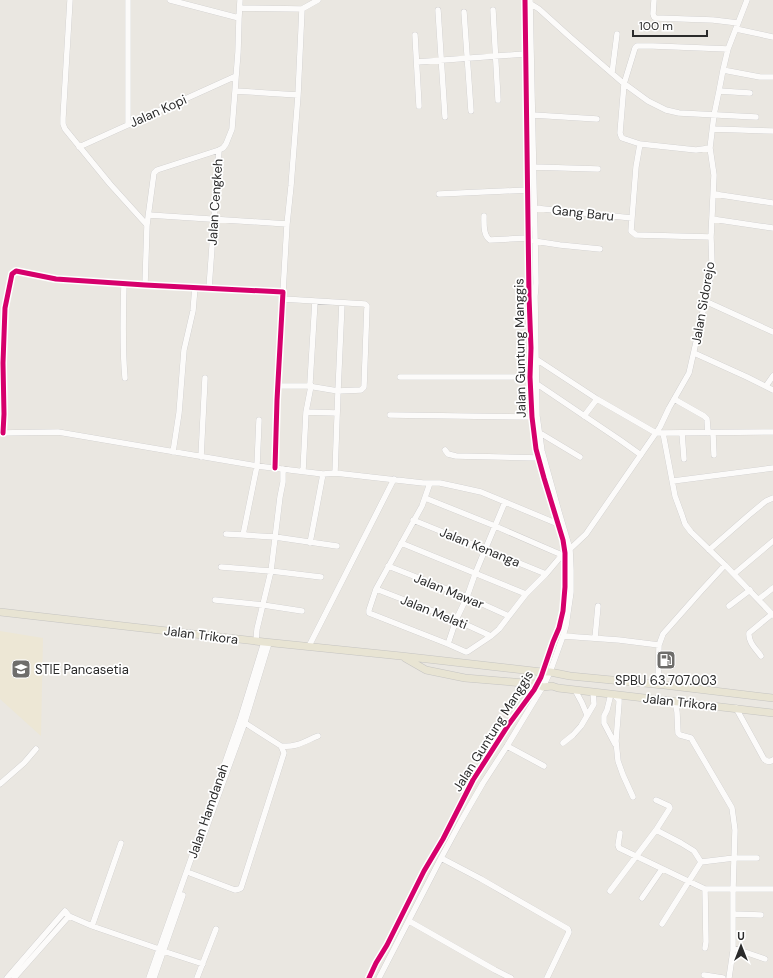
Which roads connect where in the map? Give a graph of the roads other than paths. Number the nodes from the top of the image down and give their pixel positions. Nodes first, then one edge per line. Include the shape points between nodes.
1 (70, 0) edge
2 (128, 0) edge
3 (170, 0) edge
4 (240, 0) edge
5 (318, 0) edge
6 (525, 0) edge
7 (654, 0) edge
8 (747, 0) edge
9 (530, 2) edge
10 (240, 8) junction
11 (302, 9) junction
12 (438, 10) dead end
13 (493, 10) dead end
14 (464, 12) dead end
15 (239, 18) junction
16 (738, 23) junction
17 (736, 29) junction
18 (617, 34) dead end
19 (415, 35) dead end
20 (773, 37) edge
21 (728, 49) junction
22 (525, 54) junction
23 (496, 56) junction
24 (468, 58) junction
25 (441, 60) junction
26 (417, 62) junction
27 (723, 70) junction
28 (612, 73) junction
29 (236, 76) junction
30 (773, 77) edge
31 (624, 84) junction
32 (235, 91) junction
33 (719, 92) junction
34 (750, 93) dead end
35 (298, 95) junction
36 (498, 100) dead end
37 (419, 106) dead end
38 (529, 106) junction
39 (472, 111) dead end
40 (533, 115) junction
41 (714, 115) junction
42 (445, 117) dead end
43 (756, 117) dead end
44 (597, 119) dead end
45 (128, 125) junction
46 (713, 129) junction
47 (773, 130) edge
48 (640, 144) junction
49 (79, 147) junction
50 (710, 148) junction
51 (219, 150) junction
52 (533, 167) junction
53 (598, 169) dead end
54 (528, 190) junction
55 (439, 194) dead end
56 (714, 194) junction
57 (773, 203) edge
58 (534, 208) junction
59 (149, 215) junction
60 (484, 216) dead end
61 (632, 218) junction
62 (214, 219) junction
63 (712, 219) junction
64 (287, 224) junction
65 (147, 225) junction
66 (773, 228) edge
67 (711, 237) junction
68 (528, 238) junction
69 (534, 241) junction
70 (600, 249) dead end
71 (124, 284) junction
72 (145, 285) junction
73 (195, 288) junction
74 (209, 288) junction
75 (283, 292) junction
76 (532, 296) junction
77 (283, 299) junction
78 (315, 301) junction
79 (705, 301) junction
80 (342, 303) junction
81 (2, 308) edge
82 (773, 332) edge
83 (2, 337) edge
84 (694, 353) junction
85 (536, 359) junction
86 (2, 363) edge
87 (773, 376) edge
88 (400, 377) dead end
89 (530, 377) junction
90 (125, 378) dead end
91 (205, 378) dead end
92 (537, 384) junction
93 (278, 386) junction
94 (311, 386) junction
95 (766, 386) junction
96 (2, 388) edge
97 (773, 390) edge
98 (338, 391) junction
99 (597, 399) junction
100 (674, 399) junction
101 (306, 412) junction
102 (337, 413) junction
103 (390, 415) dead end
104 (584, 416) junction
105 (532, 417) junction
106 (259, 420) dead end
107 (773, 432) edge
108 (1, 433) edge
109 (540, 433) junction
110 (656, 433) junction
111 (663, 433) junction
112 (682, 433) junction
113 (710, 433) junction
114 (444, 450) dead end
115 (173, 452) junction
116 (641, 455) junction
117 (714, 455) dead end
118 (201, 457) junction
119 (580, 457) dead end
120 (539, 458) junction
121 (684, 459) dead end
122 (257, 466) junction
123 (275, 468) junction
124 (773, 468) edge
125 (283, 469) junction
126 (303, 471) junction
127 (335, 473) junction
128 (323, 474) junction
129 (394, 479) junction
130 (673, 480) junction
131 (430, 483) junction
132 (425, 498) junction
133 (773, 498) edge
134 (505, 502) junction
135 (413, 520) junction
136 (560, 525) junction
137 (495, 526) junction
138 (226, 534) dead end
139 (243, 535) junction
140 (275, 538) junction
141 (773, 541) edge
142 (310, 543) junction
143 (401, 543) junction
144 (337, 546) dead end
145 (570, 549) junction
146 (485, 550) junction
147 (708, 550) junction
148 (563, 554) junction
149 (725, 565) junction
150 (388, 566) junction
151 (220, 567) dead end
152 (271, 571) junction
153 (475, 574) junction
154 (546, 574) junction
155 (734, 574) junction
156 (321, 577) dead end
157 (773, 588) edge
158 (376, 589) junction
159 (750, 590) junction
160 (526, 594) junction
161 (467, 597) junction
162 (759, 599) junction
163 (215, 600) dead end
164 (263, 605) junction
165 (598, 606) dead end
166 (729, 606) dead end
167 (302, 611) dead end
168 (0, 612) edge
169 (772, 615) edge
170 (509, 616) junction
171 (456, 620) junction
172 (490, 636) junction
173 (563, 636) junction
174 (595, 638) junction
175 (256, 641) junction
176 (266, 642) junction
177 (448, 644) junction
178 (659, 645) junction
179 (309, 646) junction
180 (402, 656) junction
181 (761, 656) dead end
182 (428, 659) junction
183 (426, 670) junction
184 (542, 672) junction
185 (550, 672) junction
186 (658, 685) junction
187 (540, 686) junction
188 (575, 690) junction
189 (593, 692) junction
190 (613, 694) junction
191 (773, 698) edge
192 (674, 702) junction
193 (736, 708) junction
194 (773, 713) edge
195 (587, 715) junction
196 (242, 721) junction
197 (318, 736) dead end
198 (563, 744) dead end
199 (281, 746) junction
200 (506, 746) junction
201 (616, 746) junction
202 (36, 749) dead end
203 (773, 760) edge
204 (544, 766) dead end
205 (0, 784) edge
206 (632, 797) dead end
207 (656, 800) dead end
208 (656, 830) junction
209 (620, 834) dead end
210 (121, 843) dead end
211 (636, 856) junction
212 (441, 858) junction
213 (734, 858) junction
214 (757, 858) dead end
215 (701, 862) junction
216 (662, 869) junction
217 (190, 873) junction
218 (688, 881) junction
219 (705, 889) junction
220 (733, 889) junction
221 (773, 889) edge
222 (610, 891) dead end
223 (642, 898) dead end
224 (733, 914) junction
225 (761, 915) dead end
226 (70, 916) junction
227 (409, 921) junction
228 (662, 924) dead end
229 (92, 926) junction
230 (216, 929) dead end
231 (35, 944) junction
232 (41, 948) junction
233 (704, 948) dead end
234 (733, 948) junction
235 (161, 950) junction
236 (765, 959) dead end
237 (203, 964) junction
238 (704, 975) dead end
239 (7, 978) edge
240 (14, 978) edge
241 (149, 978) edge
242 (154, 978) edge
243 (197, 978) edge
244 (369, 978) edge
245 (379, 978) edge
246 (511, 978) edge
247 (547, 978) edge
248 (722, 978) edge
249 (730, 978) edge

1 - 49 street via 63,124
2 - 45 street
3 - 15 street
4 - 10 street, Jalan Cengkeh
5 - 11 street
6 - 22 street, Jalan Guntung Manggis
7 - 16 street via 653,14 656,18
8 - 16 street, Jalan Sidorejo
9 - 28 street
9 - 38 street, Jalan Guntung Manggis
10 - 11 street
10 - 15 street, Jalan Cengkeh
11 - 35 street
12 - 25 street
13 - 23 street
14 - 24 street
15 - 29 street, Jalan Cengkeh
16 - 17 street, Jalan Sidorejo
17 - 20 street
17 - 21 street, Jalan Sidorejo
18 - 28 street
19 - 26 street
21 - 27 street, Jalan Sidorejo
21 - 31 street via 637,46
22 - 23 street
22 - 38 street, Jalan Guntung Manggis
23 - 24 street
23 - 36 street
24 - 25 street
24 - 39 street
25 - 26 street
25 - 42 street
26 - 37 street
27 - 30 street
27 - 33 street, Jalan Sidorejo
28 - 31 street
29 - 32 street, Jalan Cengkeh
29 - 45 street, Jalan Kopi
31 - 41 street via 666,110 679,114
31 - 48 street via 620,133 622,138
32 - 35 street
32 - 51 street, Jalan Cengkeh via 232,128 224,148
33 - 34 street
33 - 41 street, Jalan Sidorejo
35 - 64 street
38 - 40 street, Jalan Guntung Manggis
38 - 54 street, Jalan Guntung Manggis
40 - 44 street
40 - 52 street, Jalan Guntung Manggis
41 - 43 street
41 - 46 street, Jalan Sidorejo
45 - 49 street, Jalan Kopi
46 - 47 street
46 - 50 street, Jalan Sidorejo
48 - 50 street via 696,150
48 - 61 street
49 - 65 street
50 - 56 street, Jalan Sidorejo
51 - 59 street via 155,171
51 - 62 street, Jalan Cengkeh
52 - 53 street
52 - 58 street, Jalan Guntung Manggis
54 - 55 street
54 - 68 street, Jalan Guntung Manggis
56 - 57 street
56 - 63 street, Jalan Sidorejo
58 - 61 street, Gang Baru
58 - 69 street, Jalan Guntung Manggis
59 - 62 street
59 - 65 street
60 - 68 street via 486,235 490,240
61 - 67 street via 631,231 636,235
62 - 64 street
62 - 74 street, Jalan Cengkeh
63 - 66 street
63 - 67 street, Jalan Sidorejo
64 - 75 street
65 - 72 street
67 - 79 street, Jalan Sidorejo via 712,264
68 - 76 street, Jalan Guntung Manggis
69 - 70 street
69 - 76 street, Jalan Guntung Manggis via 536,283
71 - 72 street
71 - 81 street via 56,279 16,271 12,274
71 - 90 street
72 - 73 street
73 - 74 street
73 - 115 street via 193,311 184,350
74 - 75 street
75 - 77 street
76 - 85 street, Jalan Guntung Manggis
76 - 89 street, Jalan Guntung Manggis
77 - 78 street
77 - 93 street
78 - 80 street
78 - 94 street
79 - 82 street
79 - 84 street, Jalan Sidorejo
80 - 98 street
80 - 98 street via 367,306 364,387 361,390
81 - 83 street
83 - 86 street
84 - 95 street
84 - 100 street, Jalan Sidorejo via 689,373
85 - 92 street, Jalan Guntung Manggis
85 - 99 street
86 - 96 street
87 - 95 street
88 - 89 street
89 - 105 street, Jalan Guntung Manggis
91 - 118 street
92 - 104 street
92 - 109 street, Jalan Guntung Manggis
93 - 94 street
93 - 123 street
94 - 98 street
94 - 101 street
95 - 97 street
96 - 108 street via 4,414
98 - 102 street
99 - 104 street
99 - 110 street
100 - 110 street, Jalan Sidorejo
100 - 113 street via 704,416
101 - 102 street
101 - 126 street
102 - 127 street
103 - 105 street
104 - 116 street
105 - 120 street, Jalan Guntung Manggis
106 - 122 street
107 - 113 street
108 - 115 street via 58,432
109 - 119 street
109 - 136 street, Jalan Guntung Manggis
110 - 111 street
110 - 116 street, Jalan Sidorejo
111 - 112 street
111 - 130 street
112 - 113 street
112 - 121 street
113 - 117 street
114 - 120 street via 456,456
115 - 118 street
116 - 145 street, Jalan Sidorejo via 586,534
118 - 122 street
120 - 136 street, Jalan Guntung Manggis
122 - 123 street
122 - 139 street
123 - 125 street
124 - 130 street
125 - 126 street
125 - 140 street
126 - 128 street
127 - 128 street
127 - 129 street
128 - 142 street
129 - 131 street
129 - 179 street
130 - 147 street via 686,524
131 - 132 street
131 - 134 street via 481,492
132 - 135 street
132 - 137 street
133 - 147 street via 766,501
134 - 136 street
134 - 137 street
135 - 143 street
135 - 146 street, Jalan Kenanga
136 - 145 street, Jalan Guntung Manggis
136 - 148 street, Jalan Guntung Manggis
137 - 146 street
137 - 148 street
138 - 139 street
139 - 140 street
140 - 142 street
140 - 152 street
141 - 155 street
142 - 144 street
143 - 150 street
143 - 153 street
145 - 173 street, Jalan Guntung Manggis via 571,592
146 - 153 street
146 - 154 street, Jalan Kenanga
147 - 149 street
148 - 154 street
148 - 184 street, Jalan Guntung Manggis via 563,611
149 - 155 street
149 - 178 street via 663,634
150 - 158 street
150 - 161 street, Jalan Mawar
151 - 152 street
152 - 156 street
152 - 164 street
153 - 160 street
153 - 161 street
154 - 160 street
155 - 159 street
157 - 162 street
158 - 171 street, Jalan Melati
158 - 177 street via 369,613
159 - 162 street
159 - 166 street
160 - 170 street
161 - 170 street, Jalan Mawar
161 - 171 street
162 - 169 street
163 - 164 street
164 - 167 street
164 - 175 street
165 - 174 street
168 - 175 main road, Jalan Trikora
169 - 181 street via 748,636
170 - 172 street
171 - 172 street, Jalan Melati
171 - 177 street
172 - 177 street via 466,652
173 - 174 street
173 - 185 street, Jalan Guntung Manggis
174 - 178 street
175 - 176 main road, Jalan Trikora
176 - 179 main road, Jalan Trikora
176 - 196 street, Jalan Hamdanah
178 - 186 street
179 - 180 main road, Jalan Trikora
180 - 182 main road, Jalan Trikora
180 - 183 main road, Jalan Trikora
182 - 183 main road via 424,665
182 - 184 main road, Jalan Trikora
183 - 187 main road, Jalan Trikora via 465,678
184 - 185 main road, Jalan Trikora
184 - 187 street, Jalan Guntung Manggis
185 - 186 main road, Jalan Trikora
185 - 187 street, Jalan Guntung Manggis
186 - 191 main road, Jalan Trikora
187 - 188 main road, Jalan Trikora
187 - 200 street, Jalan Guntung Manggis via 542,688
187 - 244 street, Jalan Guntung Manggis via 534,690 509,724 473,780
188 - 189 main road, Jalan Trikora
188 - 195 street
189 - 190 main road, Jalan Trikora
189 - 195 street via 594,704
190 - 192 main road, Jalan Trikora
190 - 201 street via 619,700
190 - 201 street via 604,716 604,723
192 - 193 main road, Jalan Trikora
192 - 213 street via 678,732 691,738 732,808 735,830
193 - 194 main road, Jalan Trikora
193 - 203 street via 765,760
195 - 198 street via 581,726
196 - 199 street
196 - 217 street, Jalan Hamdanah
196 - 235 street, Jalan Hamdanah
197 - 199 street via 293,746
199 - 217 street via 284,752 241,888 235,890
200 - 204 street
200 - 212 street, Jalan Guntung Manggis
201 - 206 street via 618,761
202 - 205 street
207 - 208 street via 670,808
208 - 211 street
208 - 215 street via 694,851
209 - 211 street via 620,848
210 - 229 street
211 - 216 street
211 - 222 street
212 - 227 street, Jalan Guntung Manggis
212 - 247 street via 568,929 569,932
213 - 214 street
213 - 215 street
213 - 220 street
215 - 218 street
216 - 218 street
216 - 223 street
217 - 235 street, Jalan Hamdanah
218 - 219 street
218 - 228 street
219 - 220 street
219 - 233 street
220 - 221 street
220 - 224 street
224 - 225 street
224 - 234 street
226 - 229 street
226 - 231 street via 65,911
226 - 232 street
227 - 245 street, Jalan Guntung Manggis
227 - 246 street
229 - 235 street
230 - 237 street
231 - 232 street
231 - 239 street
232 - 240 street
234 - 236 street
234 - 249 street
235 - 237 street
235 - 241 street, Jalan Hamdanah
235 - 242 street, Jalan Hamdanah
237 - 243 street
238 - 248 street
248 - 249 street

